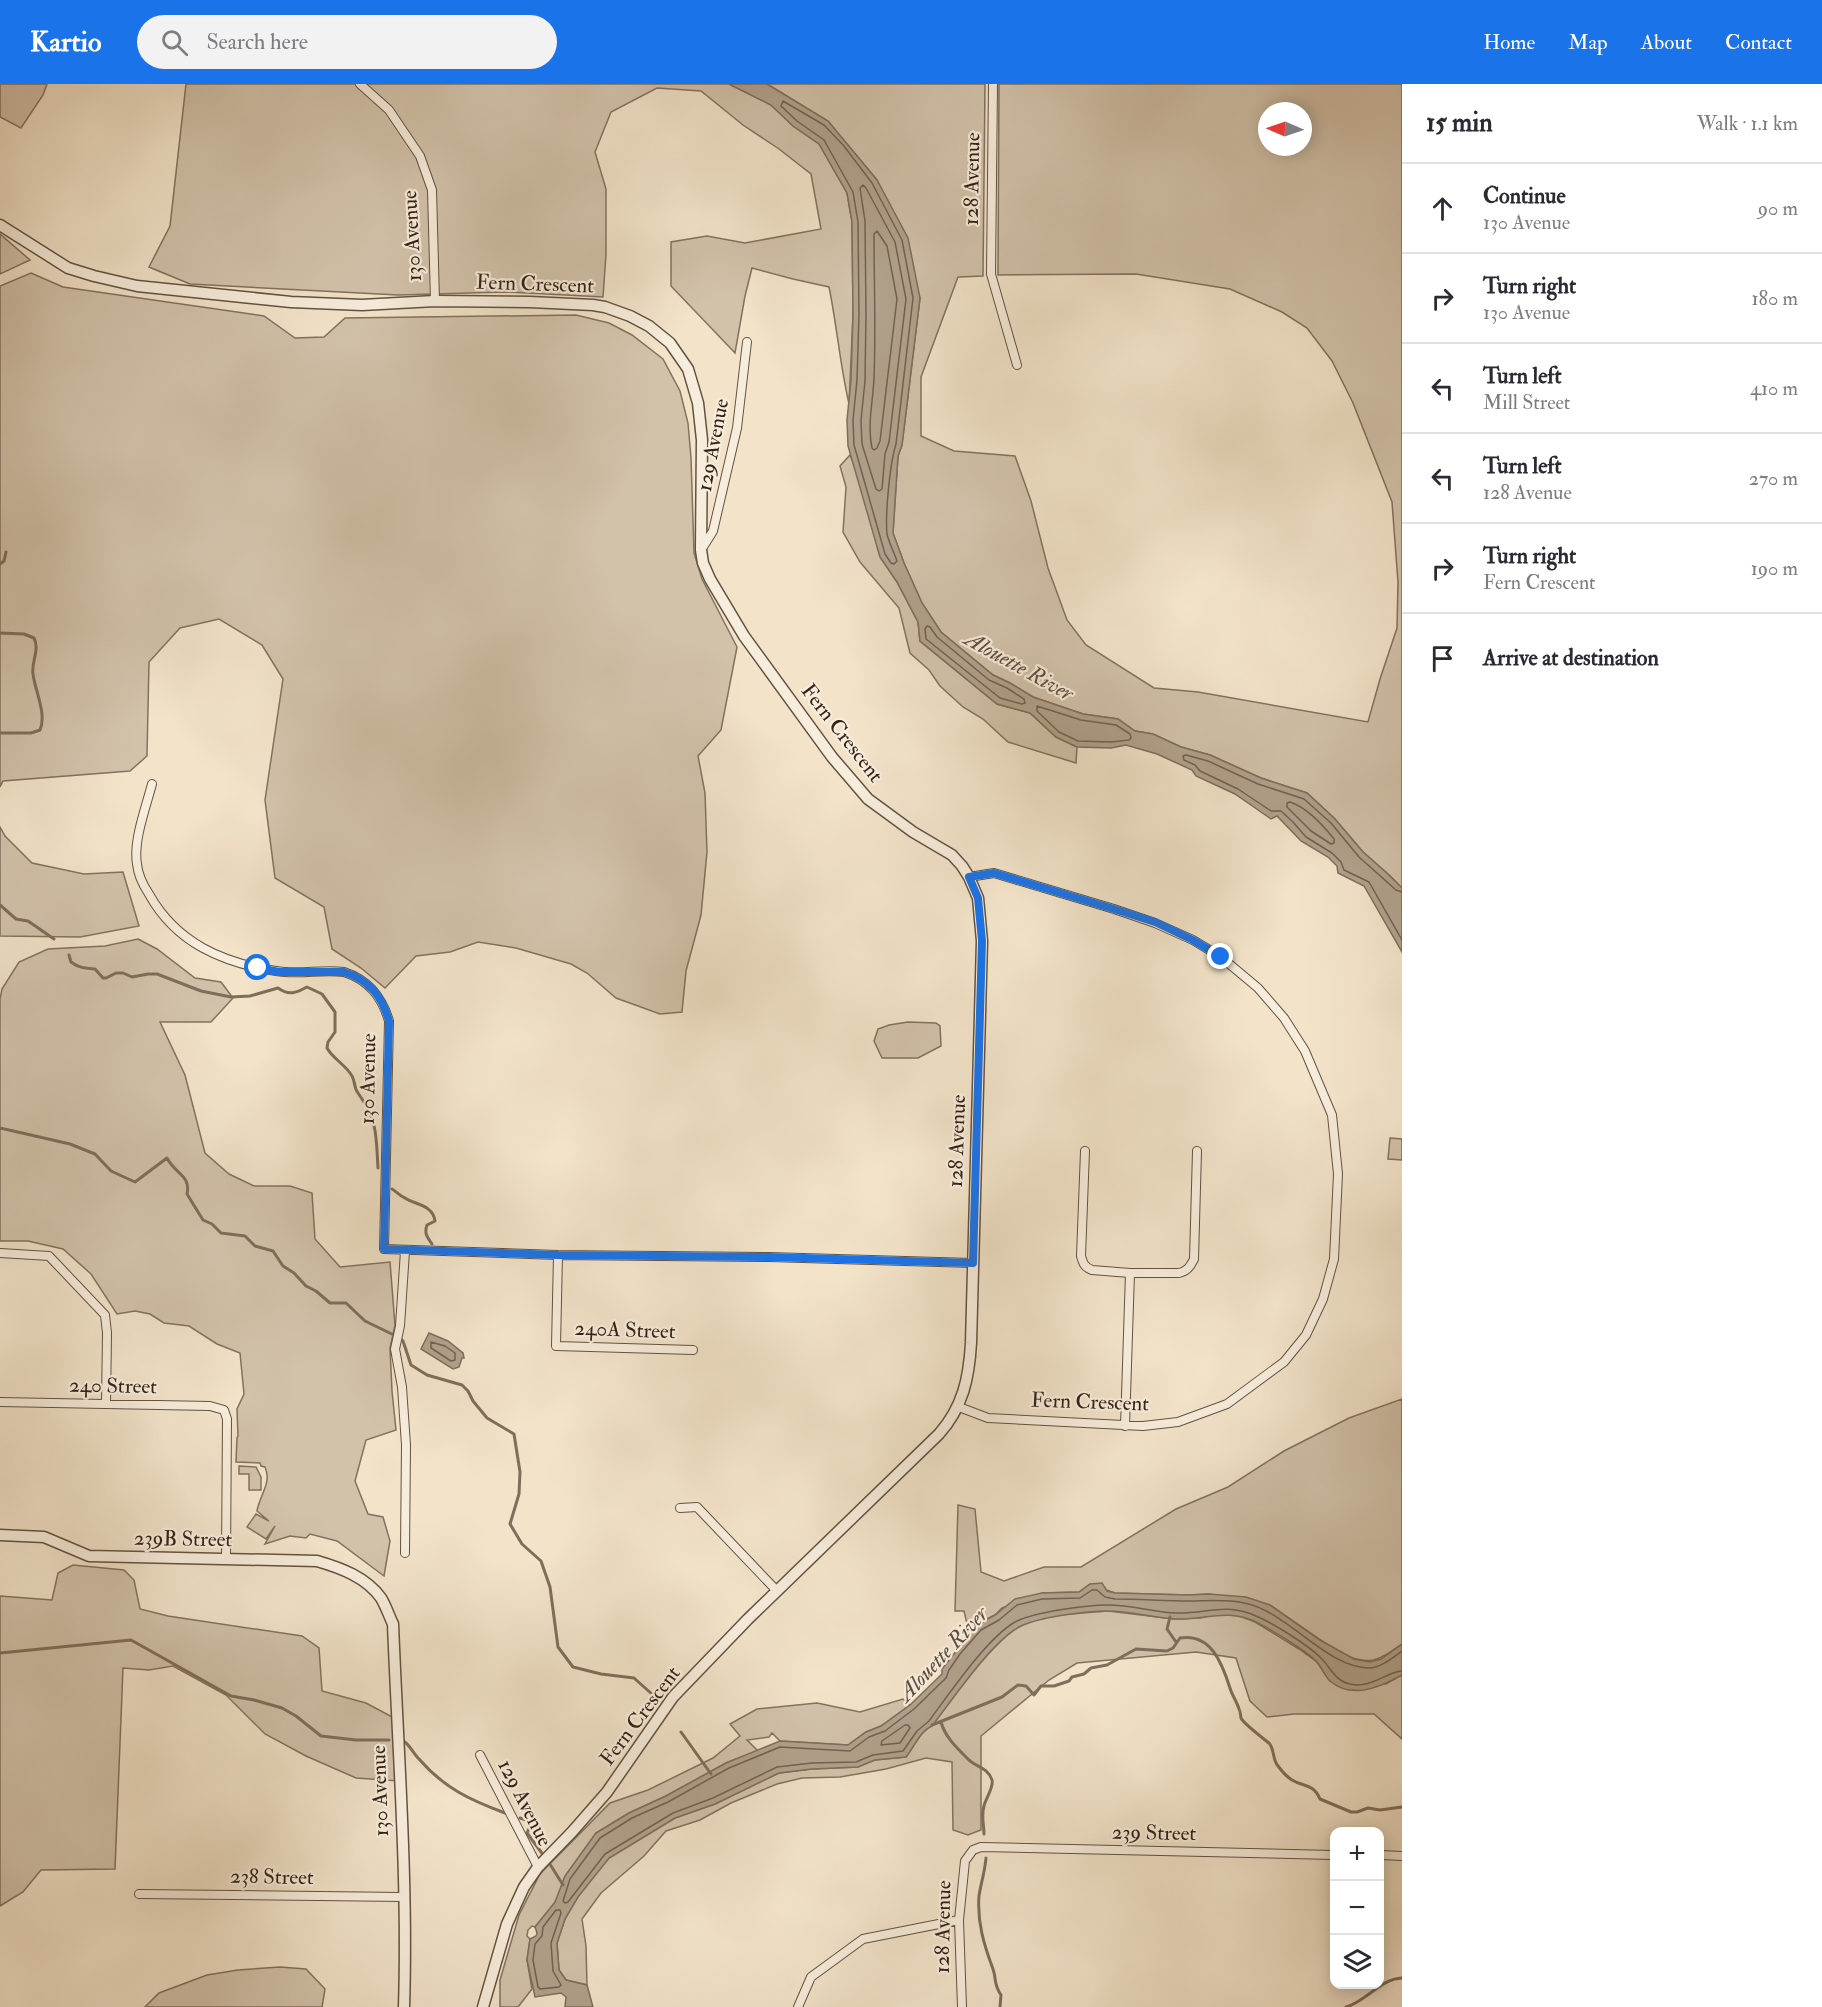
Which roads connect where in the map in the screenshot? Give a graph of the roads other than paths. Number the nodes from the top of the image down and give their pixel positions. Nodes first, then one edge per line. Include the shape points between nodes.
1 (360, 84) edge
2 (993, 84) edge
3 (0, 225) edge
4 (435, 301) junction
5 (747, 342) dead end
6 (1017, 365) dead end
7 (701, 550) junction
8 (152, 784) dead end
9 (969, 877) junction
10 (1085, 1151) dead end
11 (1197, 1151) dead end
12 (405, 1251) junction
13 (0, 1253) edge
14 (558, 1255) junction
15 (973, 1263) junction
16 (1130, 1273) junction
17 (693, 1350) dead end
18 (0, 1402) edge
19 (106, 1404) junction
20 (959, 1407) junction
21 (1125, 1426) junction
22 (680, 1508) dead end
23 (0, 1535) edge
24 (405, 1553) dead end
25 (226, 1559) junction
26 (364, 1582) joint
27 (777, 1591) junction
28 (480, 1755) dead end
29 (973, 1850) joint
30 (1330, 1855) edge
31 (1384, 1856) edge
32 (1402, 1856) edge
33 (539, 1866) junction
34 (139, 1894) dead end
35 (404, 1897) junction
36 (959, 1920) junction
37 (404, 2007) edge
38 (483, 2007) edge
39 (798, 2007) edge
40 (962, 2007) edge

1 - 4 street, 130 Avenue via 389,111 420,156 432,190
2 - 6 street, 128 Avenue via 991,274
3 - 4 street, Fern Crescent via 68,268 138,286 291,302 362,305
4 - 7 street, Fern Crescent via 605,307 649,326 670,343 688,369 698,403 702,440
5 - 7 street, 129 Avenue via 737,428 713,531
7 - 9 street, Fern Crescent via 710,579 738,627 832,757 868,799 952,855
8 - 12 street, 130 Avenue via 138,838 137,864 142,881 171,925 219,957 279,972 344,972 369,985 381,999 389,1021 384,1249
9 - 15 street, 128 Avenue via 978,898 982,941
9 - 21 street, Fern Crescent via 994,873 1155,922 1221,957 1258,988 1284,1018 1305,1051 1332,1115 1338,1174 1334,1259 1323,1299 1306,1335 1284,1362 1227,1404 1178,1422
10 - 16 street via 1083,1263 1092,1270
11 - 16 street via 1191,1267 1179,1273
12 - 14 street
12 - 24 street via 400,1326 395,1343 406,1445
13 - 19 street via 49,1256 105,1315
14 - 15 street
14 - 17 street, 240A Street via 556,1346
15 - 20 street, 128 Avenue via 970,1370
16 - 21 street
18 - 19 street, 240 Street
19 - 25 street, 240 Street via 210,1406 224,1410
20 - 21 street, Fern Crescent via 988,1418
20 - 27 street, Fern Crescent via 939,1434
22 - 27 street via 697,1507
23 - 25 street, 239B Street via 44,1537 89,1556
25 - 26 street, 239B Street via 317,1561 344,1569
26 - 35 street, 130 Avenue via 381,1599 393,1624
27 - 33 street, Fern Crescent via 673,1697 607,1792
28 - 33 street, 129 Avenue
29 - 30 street, 239 Street via 993,1847
29 - 36 street, 128 Avenue via 965,1861
31 - 32 street
33 - 38 street, Fern Crescent via 512,1911
34 - 35 street, 238 Street
35 - 37 street, 130 Avenue
36 - 39 street via 863,1939 811,1977
36 - 40 street, 128 Avenue

